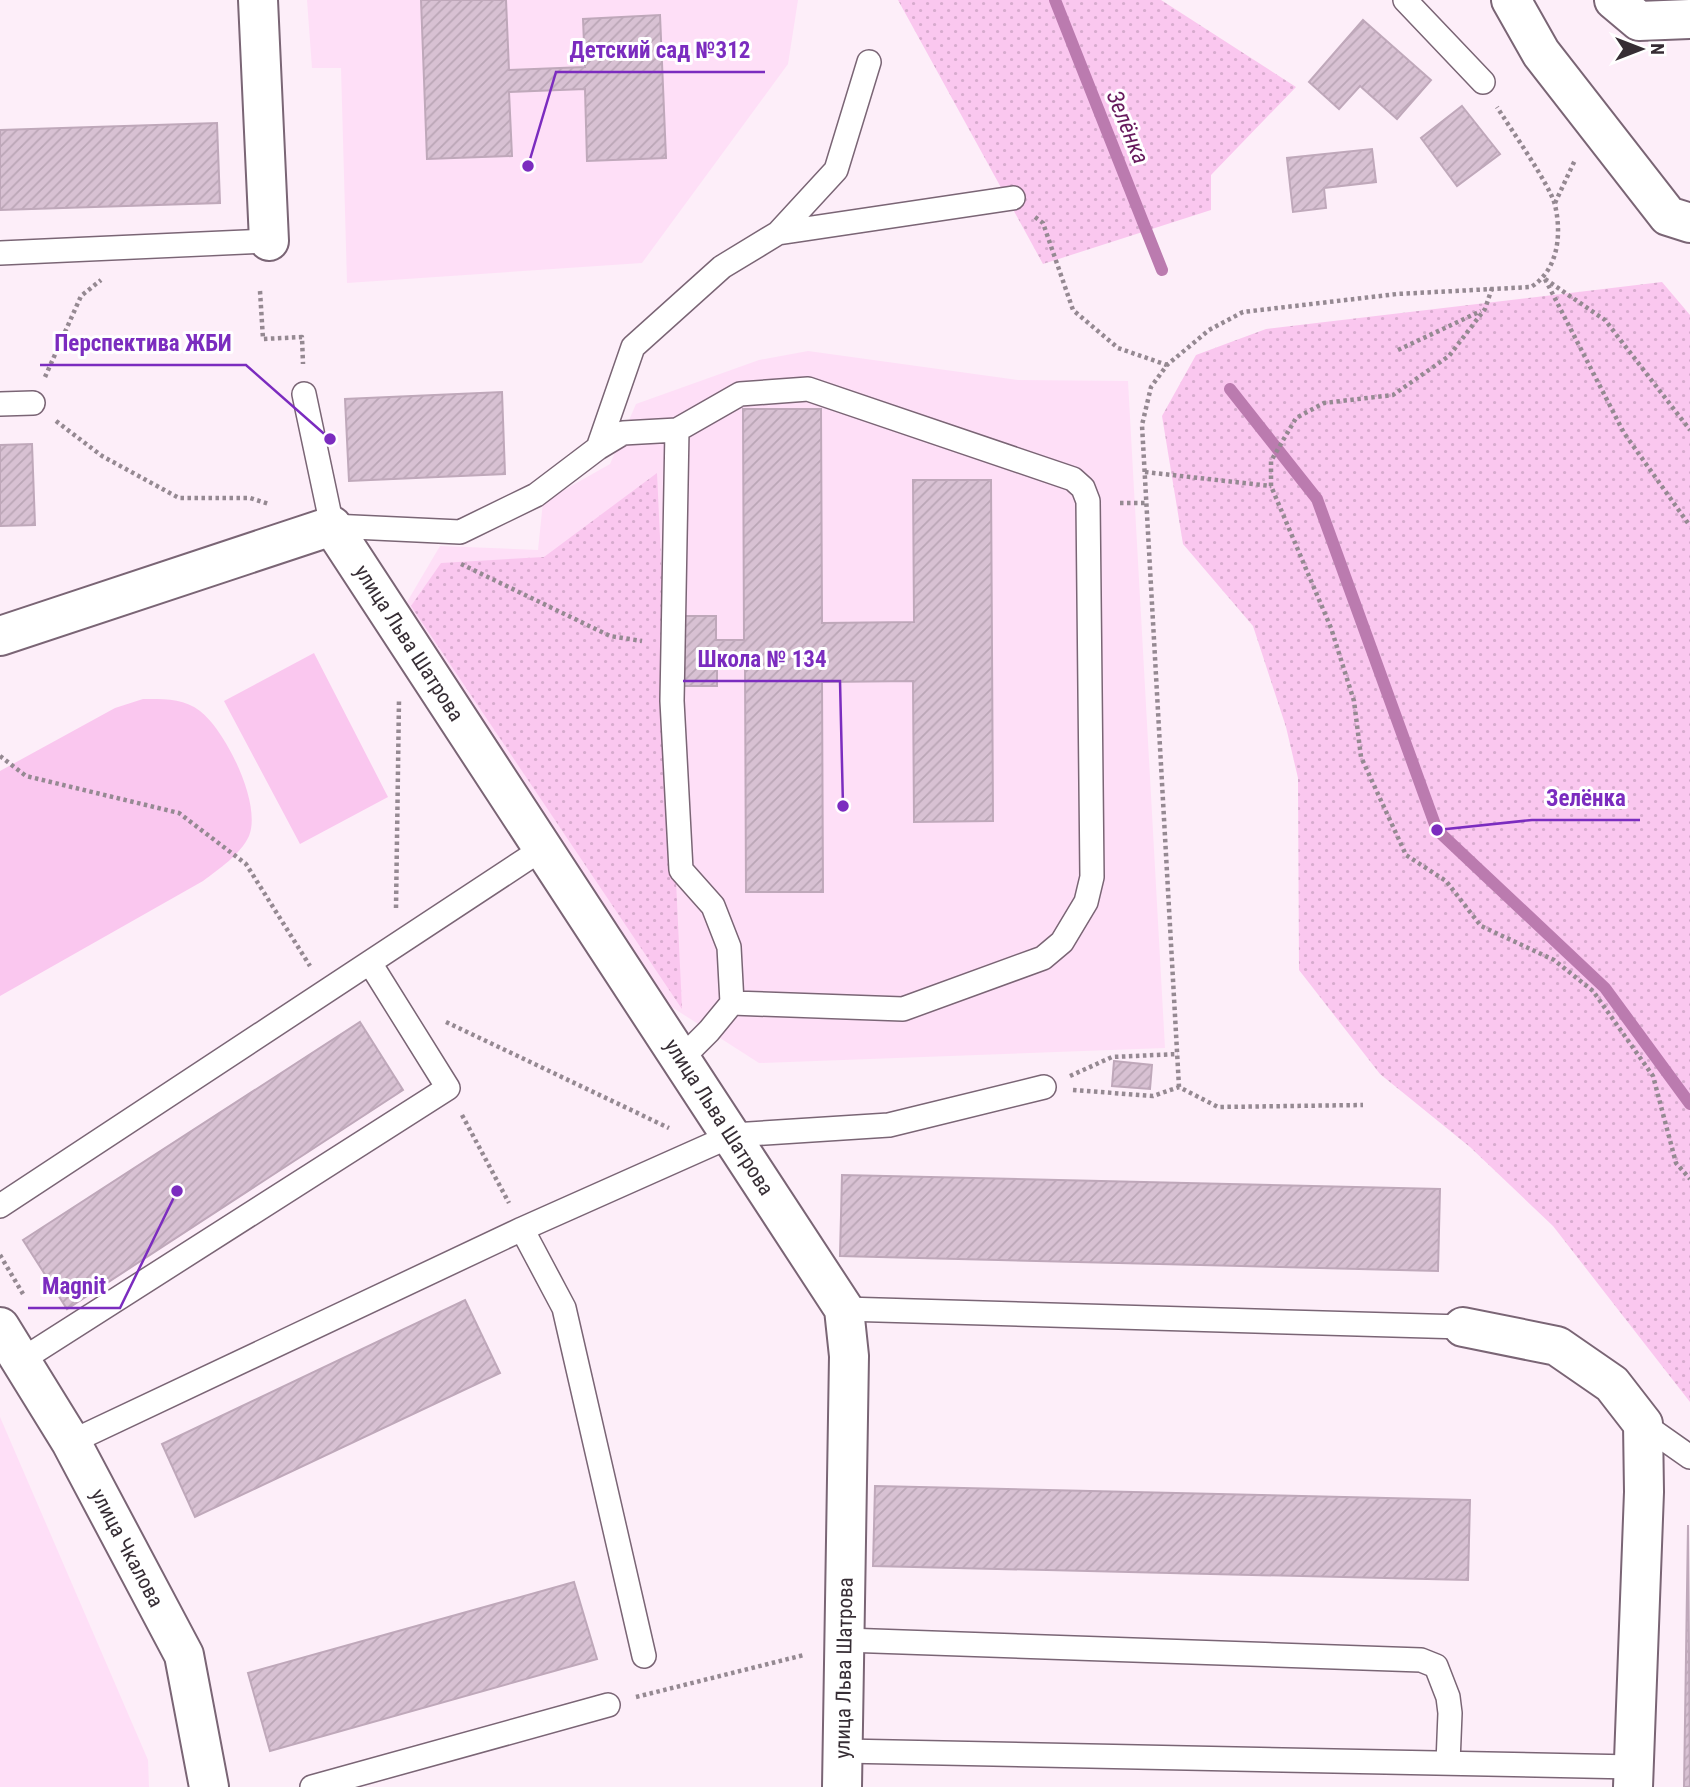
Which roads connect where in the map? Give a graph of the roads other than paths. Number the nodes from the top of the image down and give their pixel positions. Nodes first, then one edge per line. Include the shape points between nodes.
1 (258, 0) edge
2 (1405, 0) edge
3 (1511, 0) edge
4 (1614, 0) edge
5 (1690, 19) edge
6 (869, 62) dead end
7 (1483, 82) road end
8 (1013, 198) road end
9 (1690, 223) edge
10 (778, 233) junction
11 (268, 241) joint
12 (0, 253) edge
13 (304, 394) road end
14 (33, 403) road end
15 (0, 404) edge
16 (677, 430) junction
17 (598, 448) junction
18 (332, 526) junction
19 (0, 636) edge
20 (542, 849) junction
21 (370, 963) junction
22 (732, 1003) junction
23 (681, 1059) junction
24 (1044, 1087) road end
25 (720, 1141) junction
26 (0, 1206) edge
27 (522, 1229) junction
28 (844, 1309) junction
29 (0, 1327) edge
30 (1463, 1327) joint
31 (20, 1361) junction
32 (1643, 1424) junction
33 (71, 1442) junction
34 (1690, 1457) edge
35 (845, 1644) junction
36 (644, 1656) dead end
37 (608, 1704) road end
38 (1448, 1763) junction
39 (842, 1769) edge
40 (1633, 1777) edge
41 (209, 1787) edge
42 (312, 1787) edge

1 - 11 street
2 - 7 lane
3 - 9 street via 1541,53 1668,216
4 - 5 street via 1639,21
6 - 10 lane via 836,170
8 - 10 lane
10 - 17 lane via 722,267 633,347
11 - 12 lane
13 - 18 lane
14 - 15 lane
16 - 17 lane via 623,433
16 - 22 lane via 672,646 681,870 713,906 729,947
16 - 22 lane via 740,394 808,389 1073,479 1088,501 1092,877 1086,902 1062,942 1043,958 903,1009
17 - 18 lane via 536,495 460,531
18 - 19 street
18 - 20 street, улица Льва Шатрова
20 - 21 lane
20 - 23 street, улица Льва Шатрова
21 - 26 lane
21 - 31 lane via 448,1088
22 - 23 lane
23 - 25 street, улица Льва Шатрова
24 - 25 lane via 889,1125
25 - 27 lane
25 - 28 street, улица Льва Шатрова
27 - 33 lane
27 - 36 lane via 564,1308
28 - 30 lane
28 - 35 street, улица Льва Шатрова via 849,1356
29 - 31 street, улица Чкалова
30 - 32 street via 1557,1346 1612,1384
31 - 33 street, улица Чкалова
32 - 34 lane
32 - 40 street
33 - 41 street, улица Чкалова via 184,1655
35 - 38 lane via 1422,1660 1436,1666 1448,1697
35 - 39 street, улица Льва Шатрова
37 - 42 lane
38 - 39 lane
38 - 40 lane

